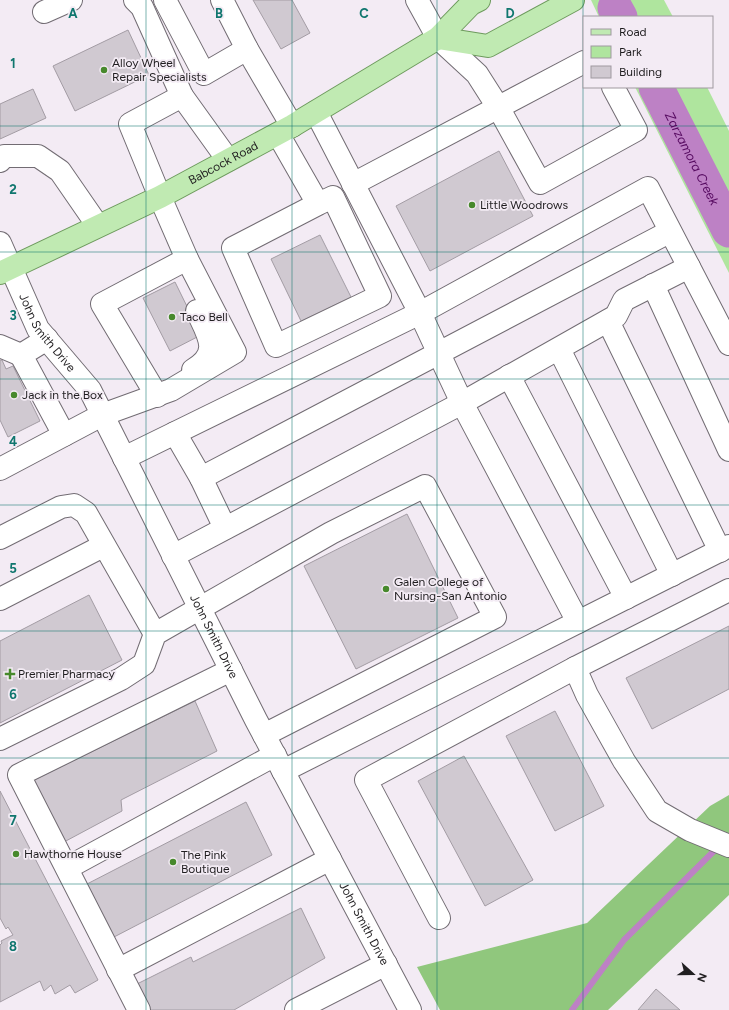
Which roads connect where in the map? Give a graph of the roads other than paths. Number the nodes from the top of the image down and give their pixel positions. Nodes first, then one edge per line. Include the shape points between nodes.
1 (71, 0) edge
2 (165, 0) edge
3 (222, 0) edge
4 (417, 0) edge
5 (478, 0) edge
6 (573, 0) edge
7 (138, 2) edge
8 (44, 12) dead end
9 (184, 36) junction
10 (438, 38) junction
11 (159, 45) junction
12 (248, 49) junction
13 (583, 63) edge
14 (614, 88) edge
15 (182, 96) junction
16 (498, 107) junction
17 (316, 112) junction
18 (285, 130) junction
19 (228, 160) junction
20 (0, 161) edge
21 (353, 184) junction
22 (160, 197) junction
23 (318, 204) junction
24 (98, 226) junction
25 (669, 232) junction
26 (0, 242) edge
27 (189, 263) junction
28 (689, 267) junction
29 (6, 270) edge
30 (653, 285) junction
31 (420, 312) junction
32 (608, 321) junction
33 (46, 339) junction
34 (729, 344) edge
35 (0, 346) edge
36 (559, 348) junction
37 (439, 354) junction
38 (21, 355) junction
39 (509, 376) junction
40 (164, 393) junction
41 (462, 403) junction
42 (102, 414) junction
43 (175, 433) junction
44 (64, 435) junction
45 (729, 450) edge
46 (124, 458) junction
47 (0, 469) edge
48 (201, 478) junction
49 (225, 528) junction
50 (0, 538) edge
51 (103, 546) junction
52 (724, 549) edge
53 (173, 556) junction
54 (672, 575) junction
55 (729, 590) edge
56 (626, 598) junction
57 (0, 599) edge
58 (200, 608) junction
59 (578, 622) junction
60 (155, 634) junction
61 (575, 668) junction
62 (231, 670) junction
63 (264, 735) junction
64 (0, 739) edge
65 (279, 763) junction
66 (729, 846) edge
67 (330, 858) junction
68 (67, 868) junction
69 (439, 918) dead end
70 (386, 964) junction
71 (118, 970) junction
72 (138, 1010) edge
73 (296, 1010) edge
74 (410, 1010) edge

1 - 8 street
2 - 9 street
3 - 12 street
4 - 10 street
5 - 10 main road, Babcock Road
6 - 10 main road via 488,46
7 - 11 street
9 - 11 street
9 - 12 street via 204,74
10 - 16 street via 477,74
10 - 17 main road, Babcock Road
11 - 15 street
12 - 18 street
13 - 16 street
14 - 16 street via 636,130 540,183
15 - 19 street
15 - 22 street via 130,124
16 - 21 street
17 - 18 main road, Babcock Road
17 - 21 street
18 - 19 main road, Babcock Road
18 - 23 street
19 - 22 main road, Babcock Road
20 - 24 street via 4,156 38,156 60,171
21 - 31 street
22 - 24 main road, Babcock Road
22 - 27 street
23 - 23 street via 333,197 380,296 276,346 233,248
24 - 29 main road, Babcock Road
25 - 28 street
25 - 31 street via 648,188
25 - 37 street
26 - 29 street, John Smith Drive
27 - 40 street via 186,286 210,336 211,348 203,364 178,378
27 - 40 street via 235,352
27 - 40 street via 102,304
28 - 30 street
28 - 34 street
29 - 33 street, John Smith Drive
30 - 32 street via 624,300 616,316
30 - 45 street
31 - 37 street
31 - 43 street
32 - 36 street
32 - 52 street
33 - 38 street
33 - 42 street, John Smith Drive via 90,390
35 - 38 street
36 - 39 street
36 - 54 street
37 - 41 street
37 - 48 street
38 - 44 street
39 - 41 street
39 - 56 street
40 - 42 street
41 - 49 street
41 - 59 street
42 - 44 street
42 - 46 street, John Smith Drive
43 - 46 street
43 - 48 street
44 - 47 street
46 - 53 street, John Smith Drive
48 - 49 street
49 - 53 street
50 - 51 street via 60,507 74,505 86,513
51 - 57 street
51 - 60 street
52 - 54 street
53 - 58 street, John Smith Drive
54 - 56 street
55 - 61 street
56 - 59 street
58 - 60 street
58 - 62 street, John Smith Drive
58 - 63 street via 331,533 424,486 495,617
59 - 65 street
60 - 64 street via 144,664 121,679
61 - 66 street via 624,761 657,811 690,830
61 - 69 street via 366,780
62 - 63 street, John Smith Drive
62 - 68 street via 19,775
63 - 65 street, John Smith Drive
65 - 67 street, John Smith Drive
65 - 68 street
67 - 70 street, John Smith Drive
67 - 71 street
68 - 71 street
70 - 73 street
70 - 74 street, John Smith Drive
71 - 72 street

